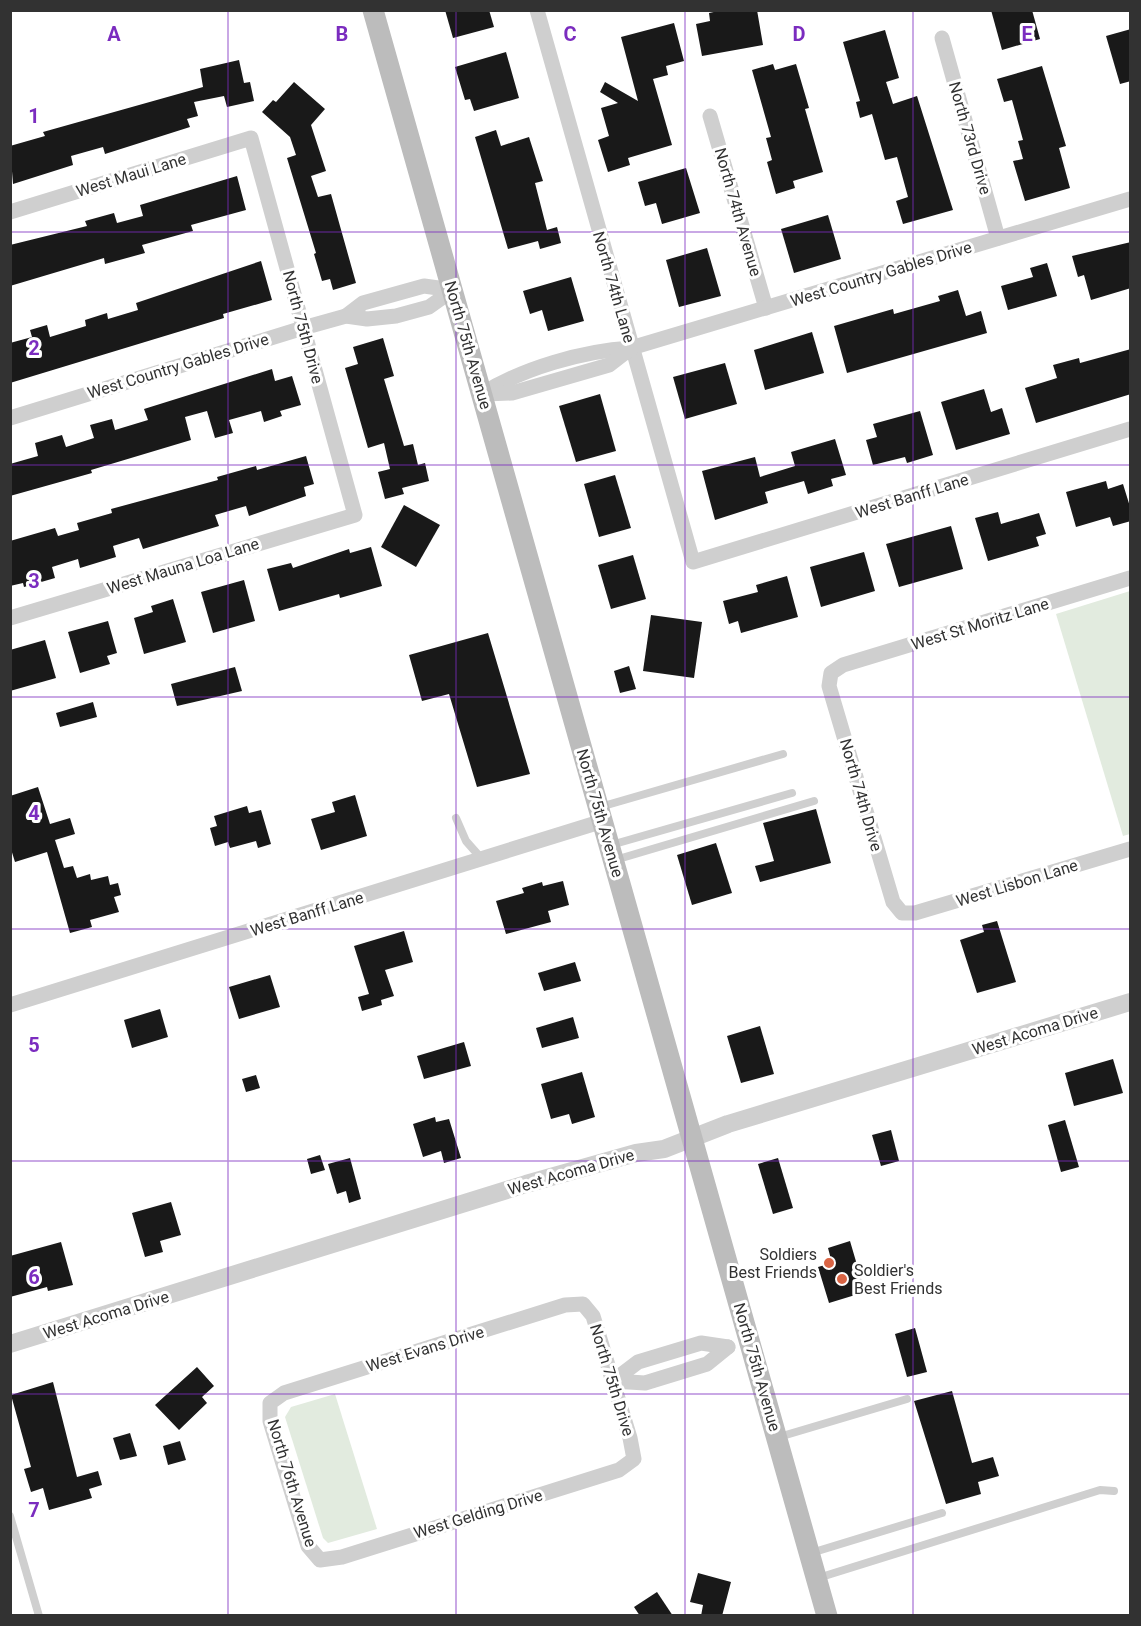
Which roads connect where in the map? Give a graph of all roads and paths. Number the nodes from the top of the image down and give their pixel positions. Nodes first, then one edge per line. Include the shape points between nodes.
1 (373, 10) edge
2 (537, 10) edge
3 (942, 38) dead end
4 (710, 116) dead end
5 (251, 138) joint
6 (1131, 199) edge
7 (10, 212) edge
8 (998, 238) junction
9 (453, 290) junction
10 (766, 308) junction
11 (346, 316) junction
12 (303, 328) junction
13 (631, 348) junction
14 (482, 394) junction
15 (10, 418) edge
16 (1131, 429) edge
17 (356, 515) joint
18 (693, 562) joint
19 (1131, 578) edge
20 (10, 618) edge
21 (831, 673) joint
22 (783, 754) dead end
23 (792, 793) dead end
24 (814, 801) dead end
25 (601, 814) junction
26 (456, 818) dead end
27 (1131, 849) edge
28 (611, 853) junction
29 (481, 858) junction
30 (902, 913) joint
31 (1131, 1002) edge
32 (10, 1005) edge
33 (692, 1138) junction
34 (583, 1304) joint
35 (750, 1340) junction
36 (10, 1344) edge
37 (728, 1347) junction
38 (666, 1353) junction
39 (673, 1375) junction
40 (613, 1381) junction
41 (907, 1400) dead end
42 (270, 1403) joint
43 (777, 1438) junction
44 (634, 1459) joint
45 (1113, 1491) dead end
46 (942, 1513) dead end
47 (10, 1516) edge
48 (810, 1553) junction
49 (320, 1560) joint
50 (817, 1579) junction
51 (37, 1615) edge
52 (827, 1616) edge

1 - 9 main road, North 75th Avenue
2 - 13 street, North 74th Lane
3 - 8 street, North 73rd Drive
4 - 10 street, North 74th Avenue
5 - 7 street, West Maui Lane
5 - 12 street, North 75th Drive
6 - 8 street, West Country Gables Drive
8 - 10 street, West Country Gables Drive
9 - 11 street, West Country Gables Drive via 429,307 396,316
9 - 11 street, West Country Gables Drive via 424,286 363,303
9 - 14 main road, North 75th Avenue
10 - 13 street, West Country Gables Drive
11 - 12 street, West Country Gables Drive
12 - 15 street, West Country Gables Drive
12 - 17 street, North 75th Drive
13 - 14 street, West Country Gables Drive via 603,350 513,376
13 - 18 street, North 74th Lane
14 - 25 main road, North 75th Avenue
16 - 18 street, West Banff Lane
17 - 20 street, West Mauna Loa Lane
19 - 21 street, West St Moritz Lane via 843,665
21 - 30 street, North 74th Drive via 829,686 893,902
22 - 25 lane
23 - 28 lane
24 - 28 lane
25 - 28 main road, North 75th Avenue
25 - 29 street, West Banff Lane
26 - 29 lane via 466,841
27 - 30 street, West Lisbon Lane via 915,913
28 - 33 main road, North 75th Avenue
29 - 32 street, West Banff Lane
31 - 33 street, West Acoma Drive
33 - 35 main road, North 75th Avenue
33 - 36 street, West Acoma Drive via 664,1149 636,1153 526,1184
34 - 40 street, North 75th Drive via 593,1316
34 - 42 street, West Evans Drive via 565,1305 284,1393
35 - 37 lane
35 - 43 main road, North 75th Avenue
37 - 38 street via 701,1343
37 - 39 street via 707,1364
38 - 39 lane
38 - 40 street via 638,1362
39 - 40 street via 645,1383
40 - 44 street, North 75th Drive
41 - 43 lane
42 - 49 street, North 76th Avenue via 270,1420 308,1546
43 - 48 main road, North 75th Avenue
44 - 49 street, West Gelding Drive via 619,1470 342,1557
45 - 50 lane via 1100,1490
46 - 48 lane
47 - 51 lane
48 - 50 main road, North 75th Avenue
50 - 52 main road, North 75th Avenue

